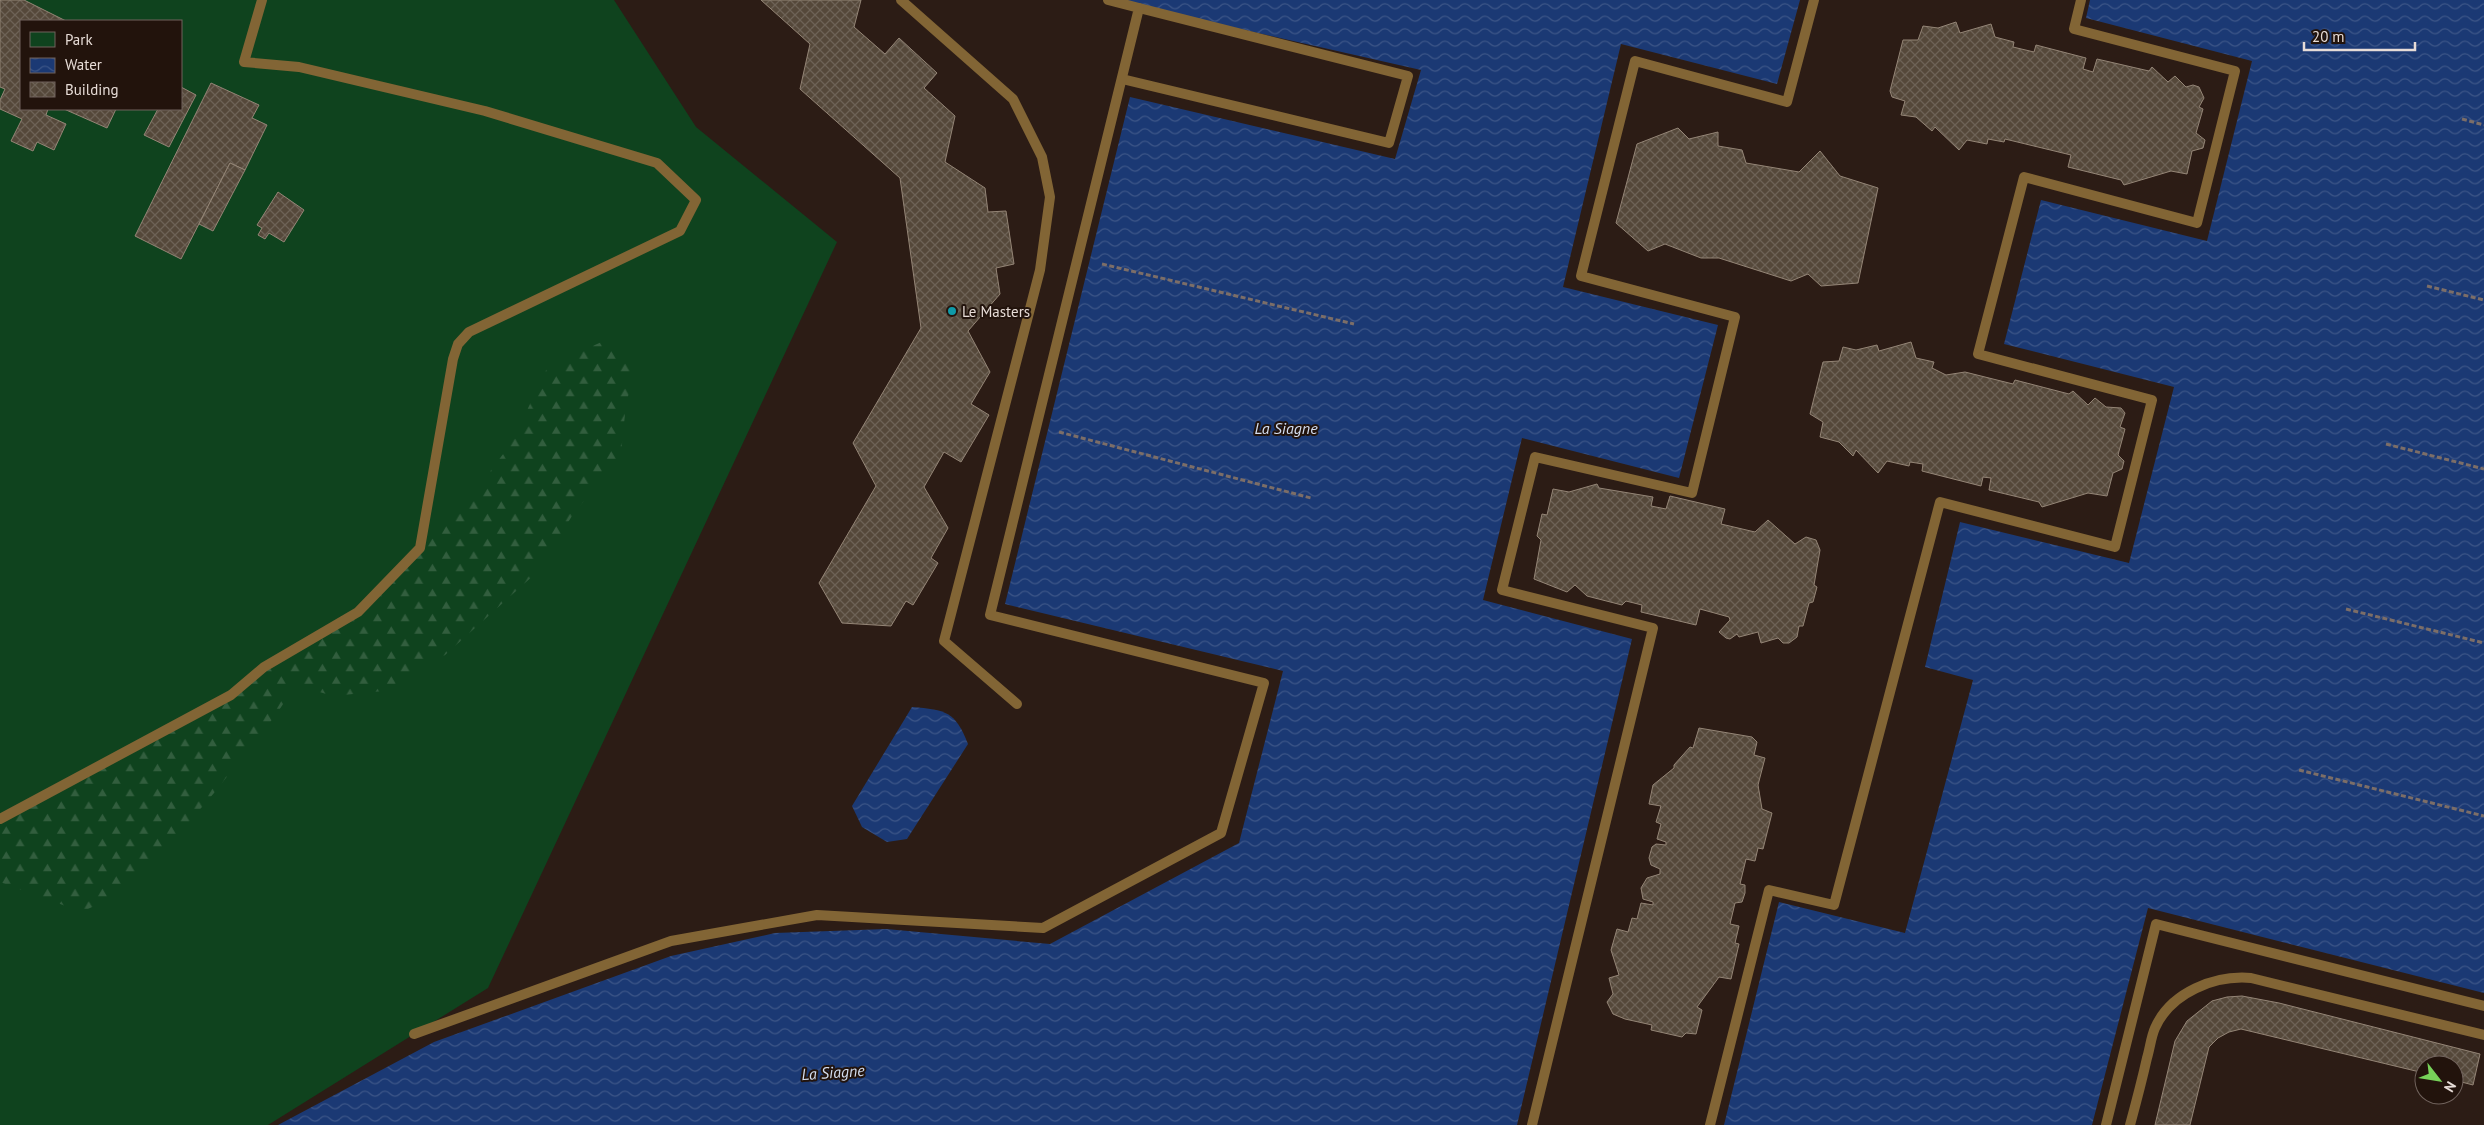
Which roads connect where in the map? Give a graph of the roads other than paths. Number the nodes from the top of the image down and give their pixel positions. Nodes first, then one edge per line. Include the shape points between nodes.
1 (262, 0) edge
2 (901, 0) edge
3 (1108, 0) edge
4 (1814, 0) edge
5 (2081, 0) edge
6 (1139, 8) junction
7 (1122, 78) junction
8 (1018, 704) dead end
9 (0, 819) edge
10 (2484, 1006) edge
11 (414, 1034) dead end
12 (2484, 1034) edge
13 (1532, 1125) edge
14 (1710, 1125) edge
15 (2106, 1125) edge
16 (2130, 1125) edge

1 - 9 lane via 244,62 299,67 485,111 657,163 696,200 680,231 469,332 458,344 420,548 358,612 264,666 231,695
2 - 8 lane via 1013,99 1042,157 1050,197 1040,270 944,641
3 - 6 lane
4 - 13 lane via 1788,102 1635,61 1581,276 1735,317 1692,493 1535,457 1502,590 1653,628
5 - 14 lane via 2074,29 2235,71 2197,223 2024,177 1978,354 2152,400 2115,547 1940,502 1834,905 1769,890
6 - 7 lane
6 - 7 lane via 1408,76 1389,143
7 - 11 lane via 990,615 1264,683 1221,833 1043,928 817,915 671,941
10 - 15 lane via 2156,924
12 - 16 lane via 2251,978 2233,976 2208,981 2182,996 2155,1028

